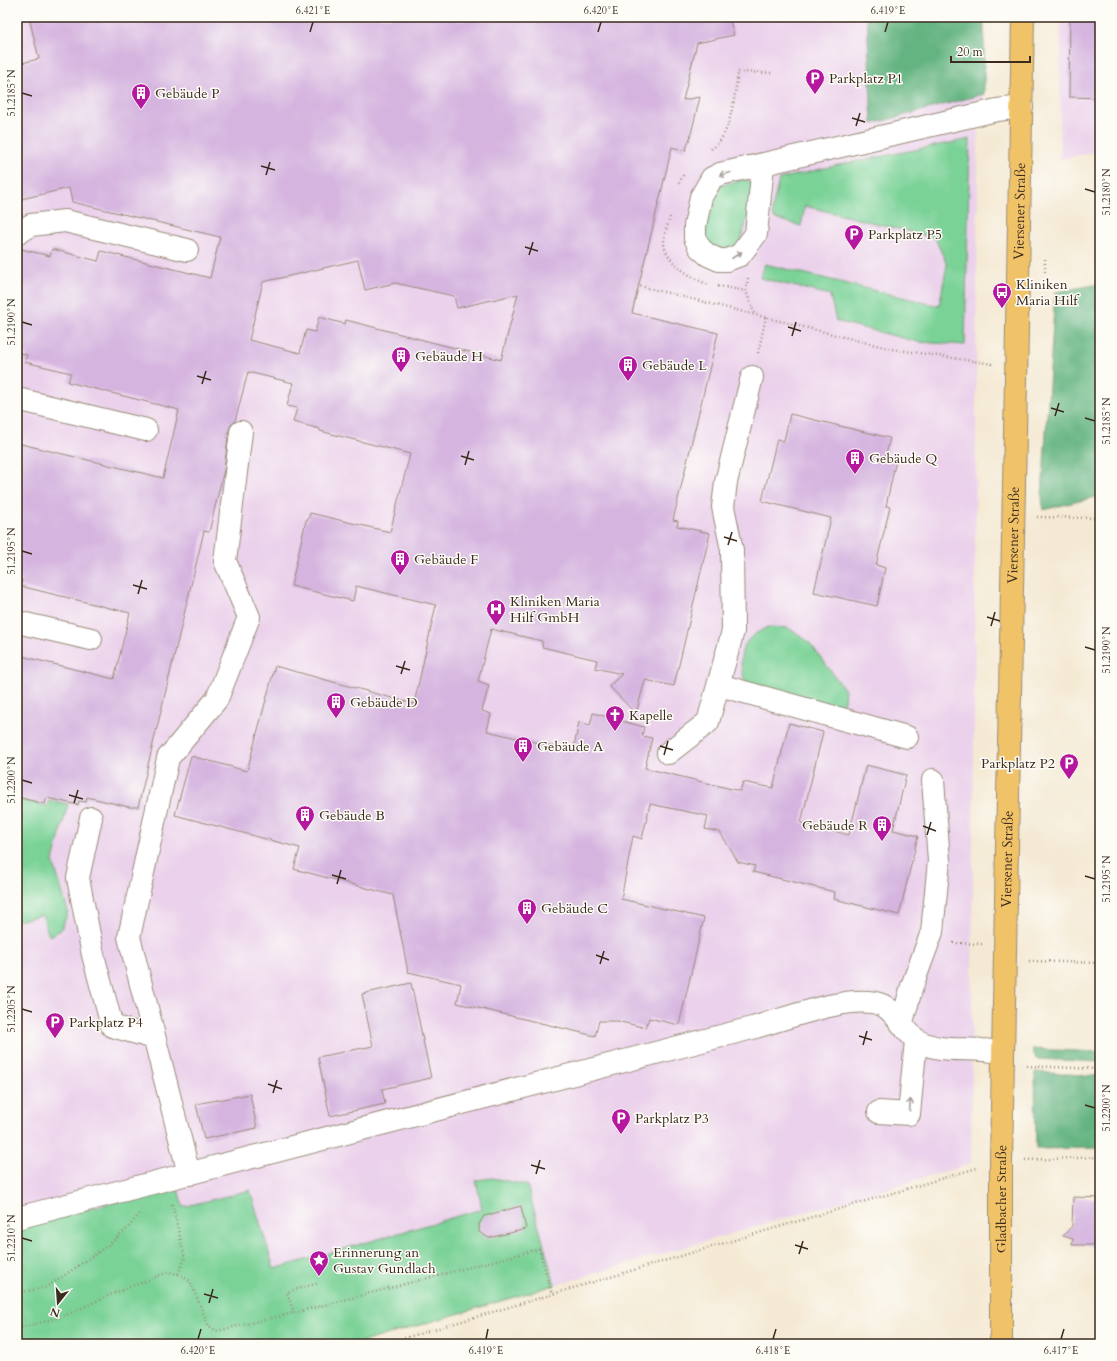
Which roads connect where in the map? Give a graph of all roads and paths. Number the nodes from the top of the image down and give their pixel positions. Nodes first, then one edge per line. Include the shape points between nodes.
1 (1023, 17) edge
2 (1022, 107) junction
3 (763, 166) dead end
4 (17, 234) edge
5 (187, 250) dead end
6 (640, 286) dead end
7 (766, 317) junction
8 (1016, 366) junction
9 (752, 377) joint
10 (17, 399) edge
11 (146, 430) dead end
12 (241, 432) dead end
13 (1100, 518) edge
14 (1013, 531) junction
15 (17, 622) edge
16 (91, 638) dead end
17 (718, 685) junction
18 (907, 737) dead end
19 (668, 753) dead end
20 (933, 780) dead end
21 (91, 818) dead end
22 (928, 943) junction
23 (985, 944) dead end
24 (1026, 961) dead end
25 (1100, 963) edge
26 (902, 1022) junction
27 (154, 1038) junction
28 (916, 1040) junction
29 (1003, 1054) junction
30 (1100, 1069) edge
31 (879, 1112) dead end
32 (1100, 1157) edge
33 (1001, 1162) junction
34 (189, 1174) junction
35 (166, 1180) junction
36 (145, 1186) junction
37 (17, 1218) edge
38 (178, 1274) junction
39 (320, 1283) dead end
40 (17, 1293) edge
41 (552, 1294) junction
42 (294, 1313) junction
43 (17, 1328) edge
44 (385, 1344) edge
45 (1001, 1344) edge

1 - 2 main road, Viersener Straße
2 - 3 lane via 997,110
2 - 8 main road, Viersener Straße
4 - 5 lane via 31,225 65,221
6 - 7 path
7 - 8 path via 892,349
7 - 9 path
8 - 14 main road, Viersener Straße
9 - 17 lane via 726,482 723,507 732,550 734,631
10 - 11 lane
12 - 27 lane via 225,562 249,617 217,700 168,758 129,937
13 - 14 path via 1031,517
14 - 29 main road, Viersener Straße
15 - 16 lane
17 - 18 lane
17 - 19 lane via 708,722
20 - 22 lane via 939,861 932,932
21 - 27 lane via 78,878 93,955 112,1026
22 - 23 path
22 - 26 lane
24 - 25 path
26 - 28 lane
26 - 34 lane via 884,1006 867,1001 844,1003
27 - 34 lane
28 - 29 lane via 942,1049 984,1050
31 -> 28 lane via 909,1114
29 - 30 path via 1025,1066
29 - 33 main road, Gladbacher Straße
32 - 33 path
33 - 41 path
33 - 45 main road, Gladbacher Straße
34 - 35 lane
35 - 36 lane
35 - 38 path via 185,1258
36 - 37 lane
36 - 40 path via 140,1213 127,1229 107,1246 44,1288
38 - 42 path via 190,1281 208,1325 216,1332
38 - 43 path via 168,1272 64,1316
39 - 42 path via 287,1292
41 - 42 path via 538,1249
41 - 44 path

